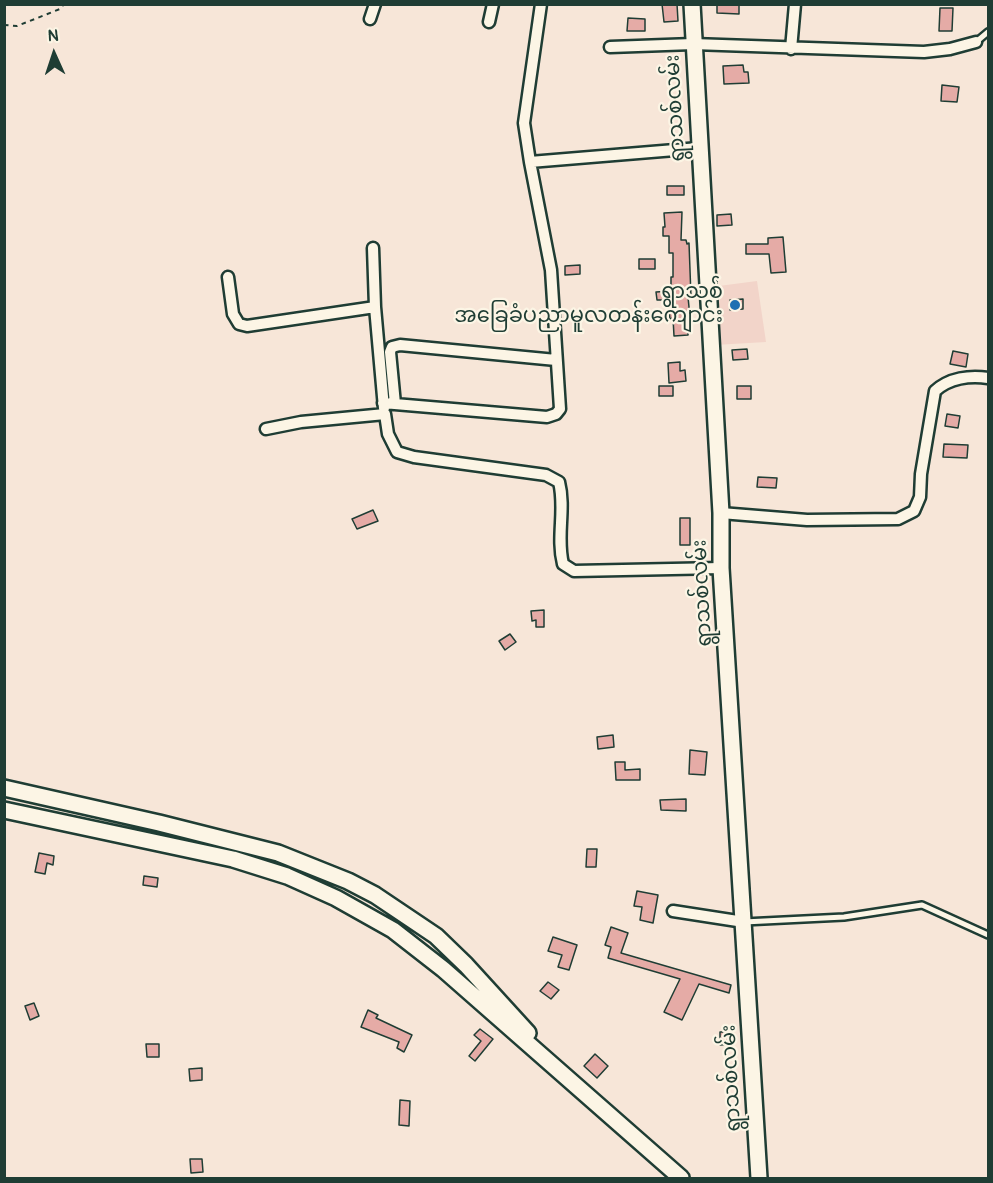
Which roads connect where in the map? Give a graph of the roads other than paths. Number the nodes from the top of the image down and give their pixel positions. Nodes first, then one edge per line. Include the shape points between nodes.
1 (375, 4) edge
2 (493, 4) edge
3 (541, 4) edge
4 (692, 4) edge
5 (795, 4) edge
6 (370, 19) dead end
7 (489, 22) dead end
8 (988, 32) edge
9 (976, 42) joint
10 (693, 44) junction
11 (610, 47) dead end
12 (791, 49) junction
13 (699, 148) junction
14 (530, 162) junction
15 (373, 248) dead end
16 (228, 277) dead end
17 (375, 307) junction
18 (556, 360) junction
19 (988, 378) edge
20 (395, 404) junction
21 (384, 408) junction
22 (266, 429) dead end
23 (721, 513) junction
24 (721, 568) junction
25 (4, 788) edge
26 (4, 810) edge
27 (673, 911) dead end
28 (744, 922) junction
29 (988, 935) edge
30 (560, 1072) junction
31 (681, 1179) edge
32 (759, 1179) edge

1 - 6 street
2 - 7 street
3 - 14 street via 524,123
4 - 10 main road, ရွာသစ်လမ်း
5 - 12 street
8 - 9 lane
9 - 12 street via 924,52
10 - 11 street
10 - 12 street
10 - 13 main road, ရွာသစ်လမ်း
13 - 14 street
13 - 23 main road, ရွာသစ်လမ်း
14 - 18 street via 551,270
15 - 17 street
16 - 17 street via 233,314 239,324 247,326
17 - 21 street
18 - 20 street via 560,409 547,417
18 - 20 street via 400,345 390,352
19 - 23 street via 949,381 935,391 920,496 914,511 898,519 807,520
20 - 21 street
21 - 22 street
21 - 24 street via 388,434 397,452 546,475 559,482 563,497 559,549 563,564 574,571
23 - 24 main road, ရွာသစ်လမ်း
24 - 28 main road, ရွာသစ်လမ်း
25 - 30 main road via 278,853 348,881 436,936 489,989
26 - 30 main road via 233,859 287,876 336,898 393,930
27 - 28 street
28 - 29 lane via 843,917 922,905
28 - 32 main road, ရွာသစ်လမ်း
30 - 31 main road

